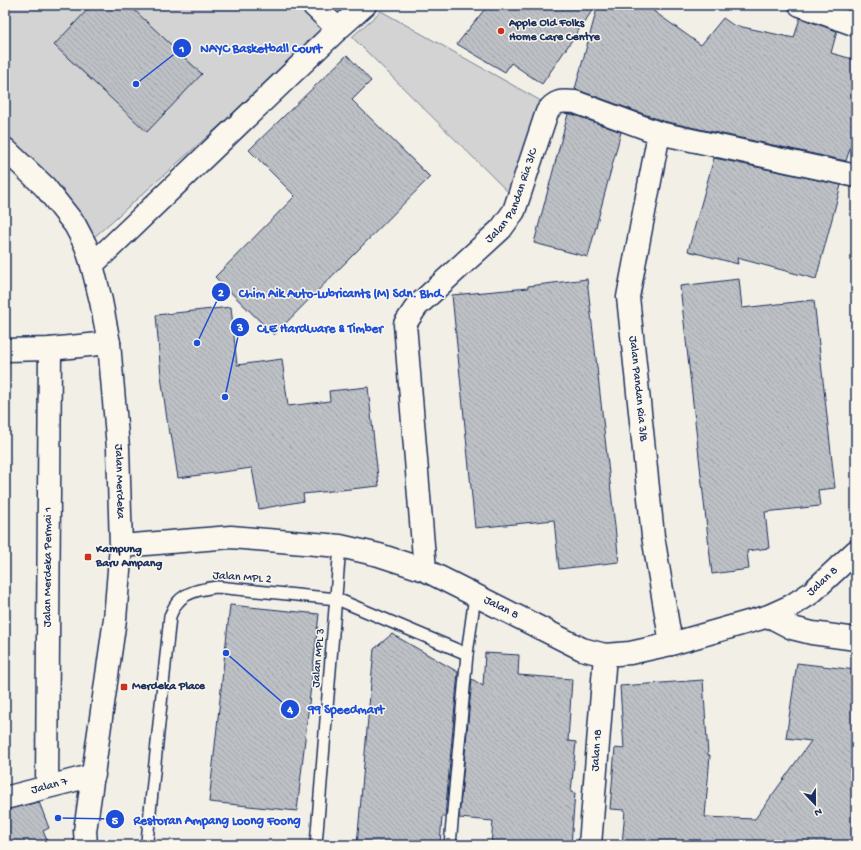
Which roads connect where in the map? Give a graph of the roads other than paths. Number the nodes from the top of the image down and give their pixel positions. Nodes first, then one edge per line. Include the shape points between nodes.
1 (313, 5) edge
2 (365, 5) edge
3 (800, 5) edge
4 (856, 25) edge
5 (338, 29) junction
6 (659, 133) junction
7 (5, 149) edge
8 (856, 176) edge
9 (92, 266) junction
10 (109, 342) junction
11 (50, 349) junction
12 (5, 350) edge
13 (121, 546) junction
14 (340, 546) junction
15 (856, 551) edge
16 (425, 570) junction
17 (475, 596) junction
18 (337, 599) junction
19 (768, 616) junction
20 (856, 639) edge
21 (671, 644) junction
22 (467, 654) junction
23 (605, 655) junction
24 (94, 774) junction
25 (47, 786) junction
26 (5, 798) edge
27 (147, 841) dead end
28 (86, 845) edge
29 (316, 845) edge
30 (450, 845) edge
31 (590, 845) edge

1 - 5 street
2 - 5 street
3 - 4 street
5 - 9 street
6 - 8 street, Jalan Pandan Ria 3/C
6 - 16 street, Jalan Pandan Ria 3/C via 575,102 561,101 552,105 546,112 514,211 501,229 417,306 405,324
6 - 21 street, Jalan Pandan Ria 3/B via 628,297 653,536
7 - 9 street, Jalan Merdeka via 45,187 75,225 86,246
9 - 10 street, Jalan Merdeka
10 - 11 street
10 - 13 street, Jalan Merdeka via 118,448
11 - 12 street
11 - 25 street, Jalan Merdeka Permai 1
13 - 14 street, Jalan 8 via 231,537
13 - 24 street, Jalan Merdeka via 115,619
14 - 16 street, Jalan 8
14 - 18 lane, Jalan MPL 3
15 - 19 street, Jalan 8 via 811,592 791,606
16 - 17 street, Jalan 8
17 - 22 lane
17 - 23 street, Jalan 8 via 582,649
18 - 22 lane, Jalan MPL 2
18 - 27 lane, Jalan MPL 2 via 216,587 188,594 178,602 170,616
18 - 29 lane, Jalan MPL 3
19 - 20 street via 792,628
19 - 21 street, Jalan 8
21 - 23 street, Jalan 8 via 630,653
22 - 30 lane
23 - 31 street, Jalan 18
24 - 25 street, Jalan 7
24 - 28 street, Jalan Merdeka via 85,830
25 - 26 street, Jalan 7

